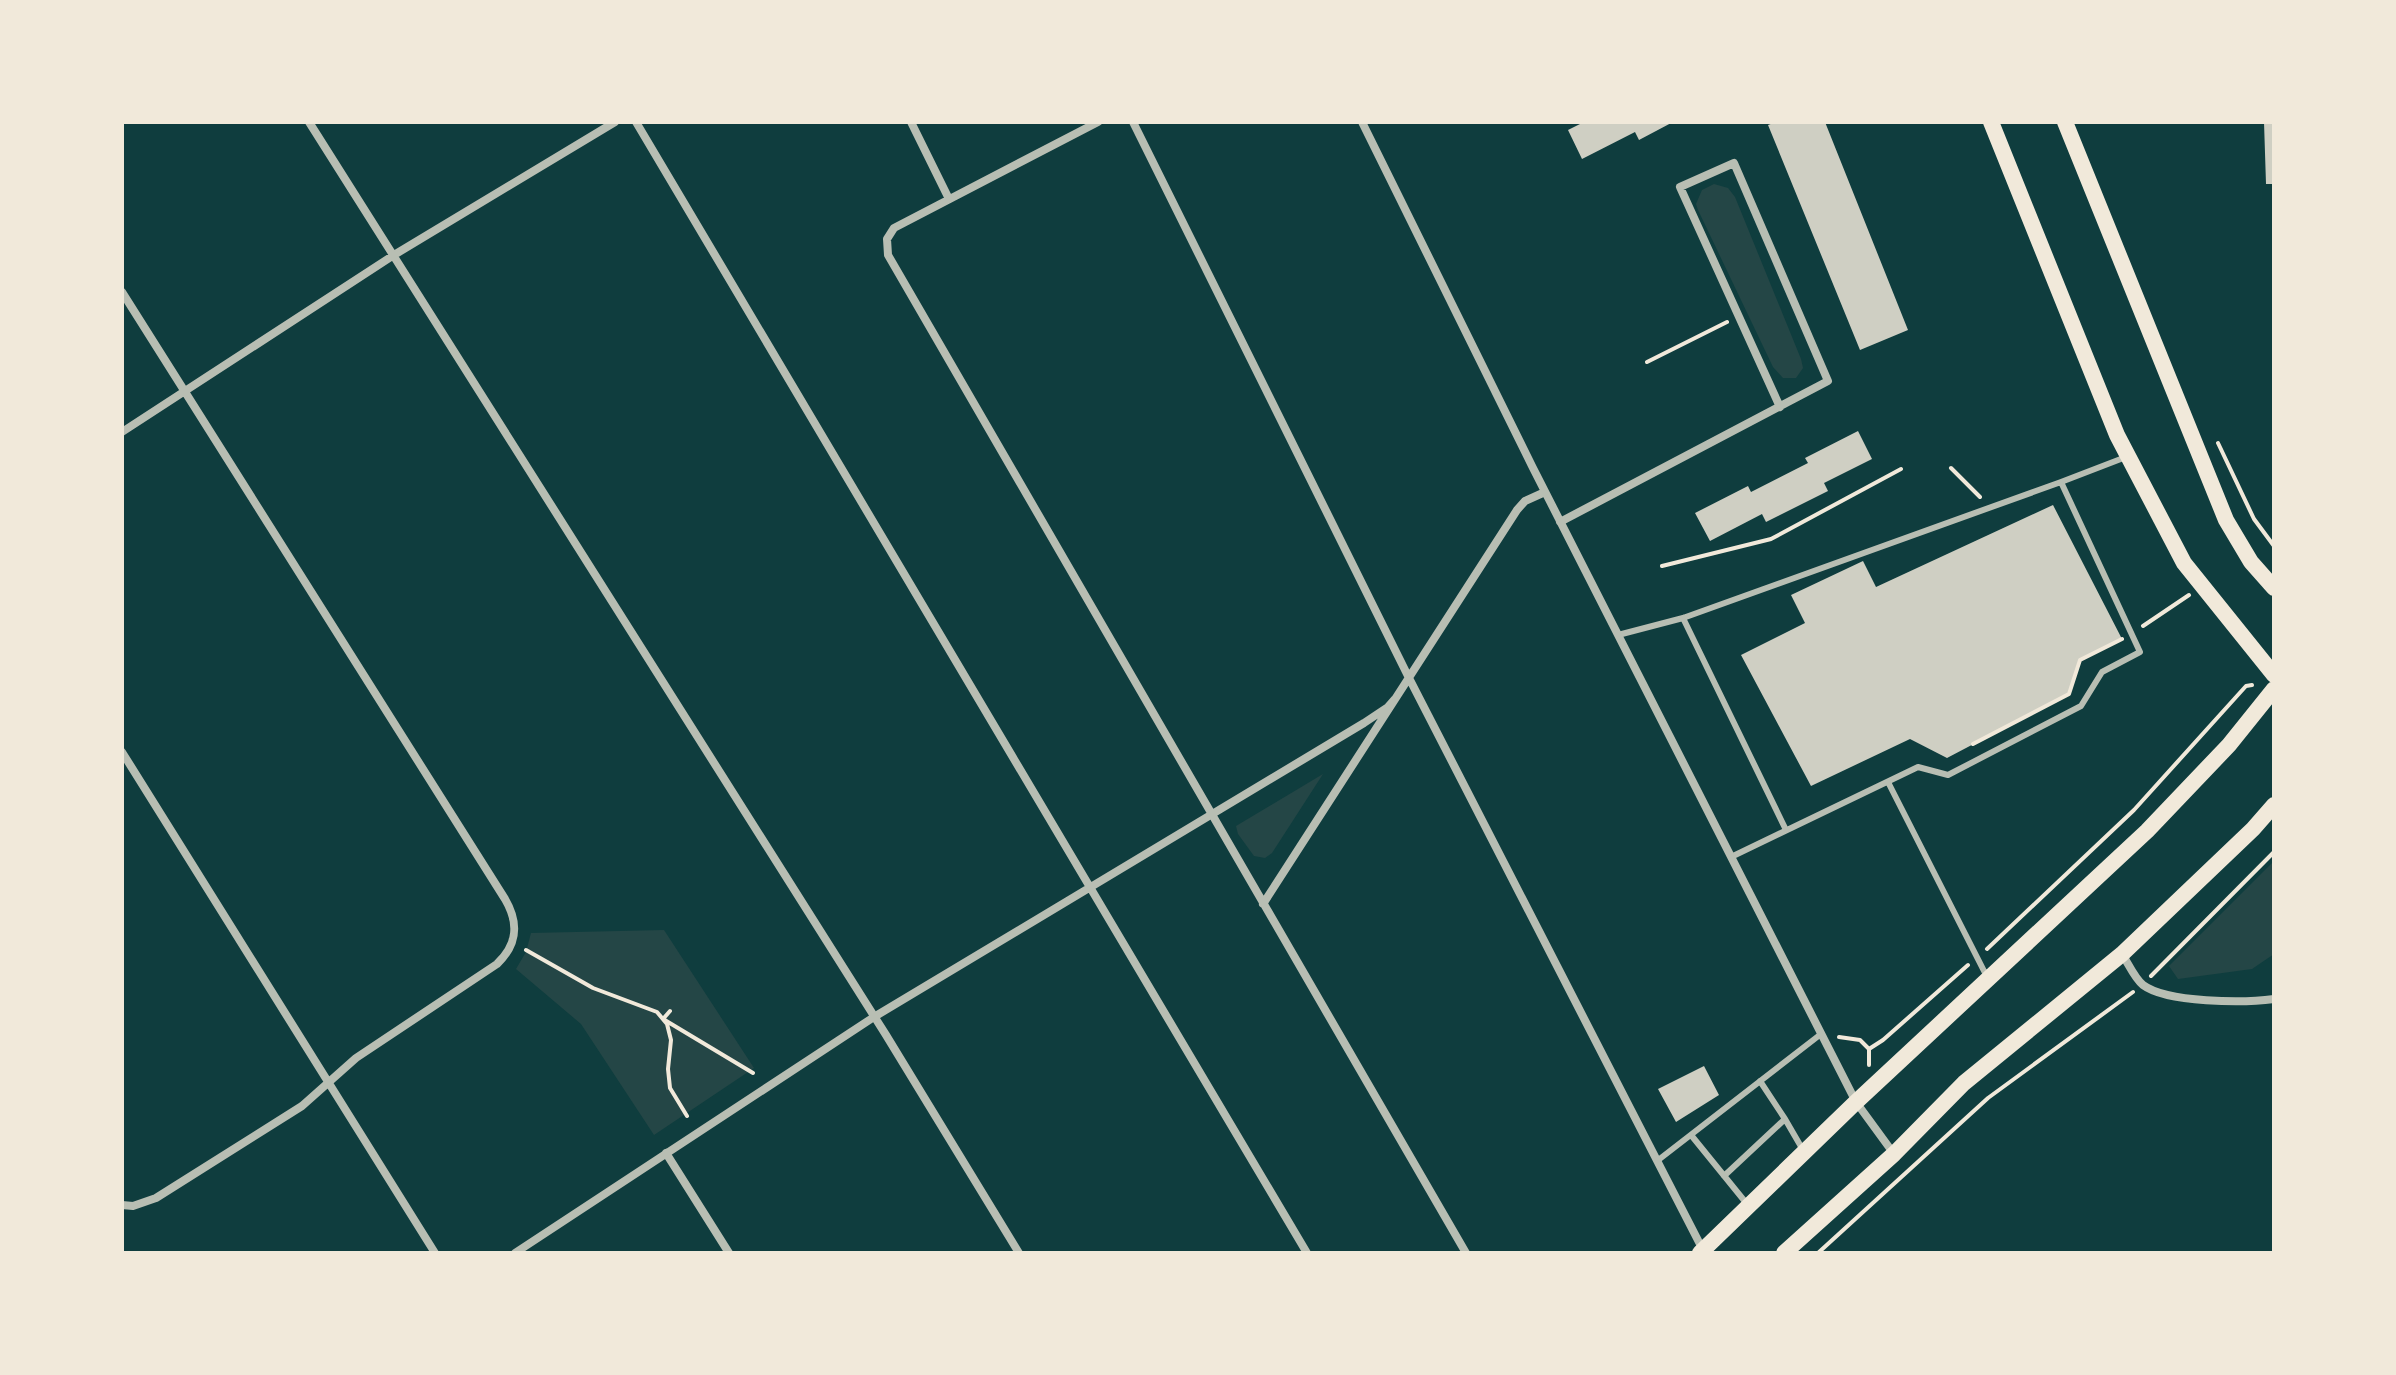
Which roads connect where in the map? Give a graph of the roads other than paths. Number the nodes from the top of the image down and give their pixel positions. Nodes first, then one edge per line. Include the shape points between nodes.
1 (309, 122) edge
2 (615, 122) edge
3 (636, 122) edge
4 (911, 122) edge
5 (1098, 122) edge
6 (1133, 122) edge
7 (1362, 122) edge
8 (1991, 122) edge
9 (2065, 122) edge
10 (949, 199) junction
11 (394, 255) junction
12 (122, 292) edge
13 (184, 390) junction
14 (1780, 407) junction
15 (122, 432) edge
16 (2128, 456) junction
17 (2061, 482) junction
18 (1545, 492) junction
19 (1560, 522) junction
20 (2274, 588) edge
21 (1683, 618) junction
22 (1618, 635) junction
23 (1409, 678) junction
24 (2269, 683) edge
25 (1395, 699) junction
26 (122, 752) edge
27 (1888, 782) junction
28 (2274, 805) edge
29 (1211, 814) junction
30 (1786, 830) junction
31 (1731, 857) junction
32 (1090, 888) junction
33 (1263, 904) junction
34 (2122, 954) junction
35 (1989, 977) junction
36 (2274, 999) edge
37 (874, 1017) junction
38 (1821, 1034) junction
39 (1760, 1081) junction
40 (328, 1083) junction
41 (1856, 1102) junction
42 (1785, 1119) junction
43 (1691, 1135) junction
44 (1804, 1152) junction
45 (666, 1153) junction
46 (1894, 1154) junction
47 (1657, 1161) junction
48 (1724, 1176) junction
49 (122, 1205) edge
50 (1748, 1206) junction
51 (1701, 1251) edge
52 (435, 1253) edge
53 (515, 1253) edge
54 (729, 1253) edge
55 (1019, 1253) edge
56 (1307, 1253) edge
57 (1466, 1253) edge
58 (1784, 1253) edge

1 - 11 street
2 - 11 street
3 - 32 street
4 - 10 street
5 - 10 street
6 - 23 street
7 - 18 street
8 - 16 main road
9 - 20 main road via 2226,520
10 - 29 street via 894,228 887,239 888,255
11 - 13 street
11 - 37 street
12 - 13 street
13 - 15 street
13 - 40 street via 514,917 513,944 497,964 356,1058
14 - 14 street via 1828,381 1734,163 1680,187
14 - 19 street
16 - 17 lane
16 - 24 main road via 2184,563
17 - 21 lane
17 - 27 lane via 2140,652 2102,672 2081,706 1948,775 1918,767
18 - 19 street
18 - 23 street via 1517,510
19 - 22 street
21 - 22 lane
21 - 30 lane
22 - 31 street
23 - 25 street
23 - 47 street
24 - 35 main road via 2229,745 2147,831
25 - 29 street
25 - 33 street
26 - 40 street
27 - 30 lane
27 - 35 lane
28 - 34 main road
29 - 32 street
29 - 33 street
30 - 31 lane
31 - 38 street
32 - 37 street
32 - 56 street
33 - 57 street
34 - 36 street via 2142,985 2170,996
34 - 46 main road via 1964,1083
35 - 41 main road
37 - 45 street
37 - 55 street
38 - 39 lane
38 - 41 street
39 - 42 lane
39 - 43 lane
40 - 49 street via 302,1106 156,1198
40 - 52 street
41 - 44 main road
41 - 46 street
42 - 44 lane
42 - 48 lane
43 - 47 lane
43 - 48 lane
44 - 50 main road
45 - 53 street
45 - 54 street
46 - 58 main road
47 - 51 street
48 - 50 lane
50 - 51 main road

